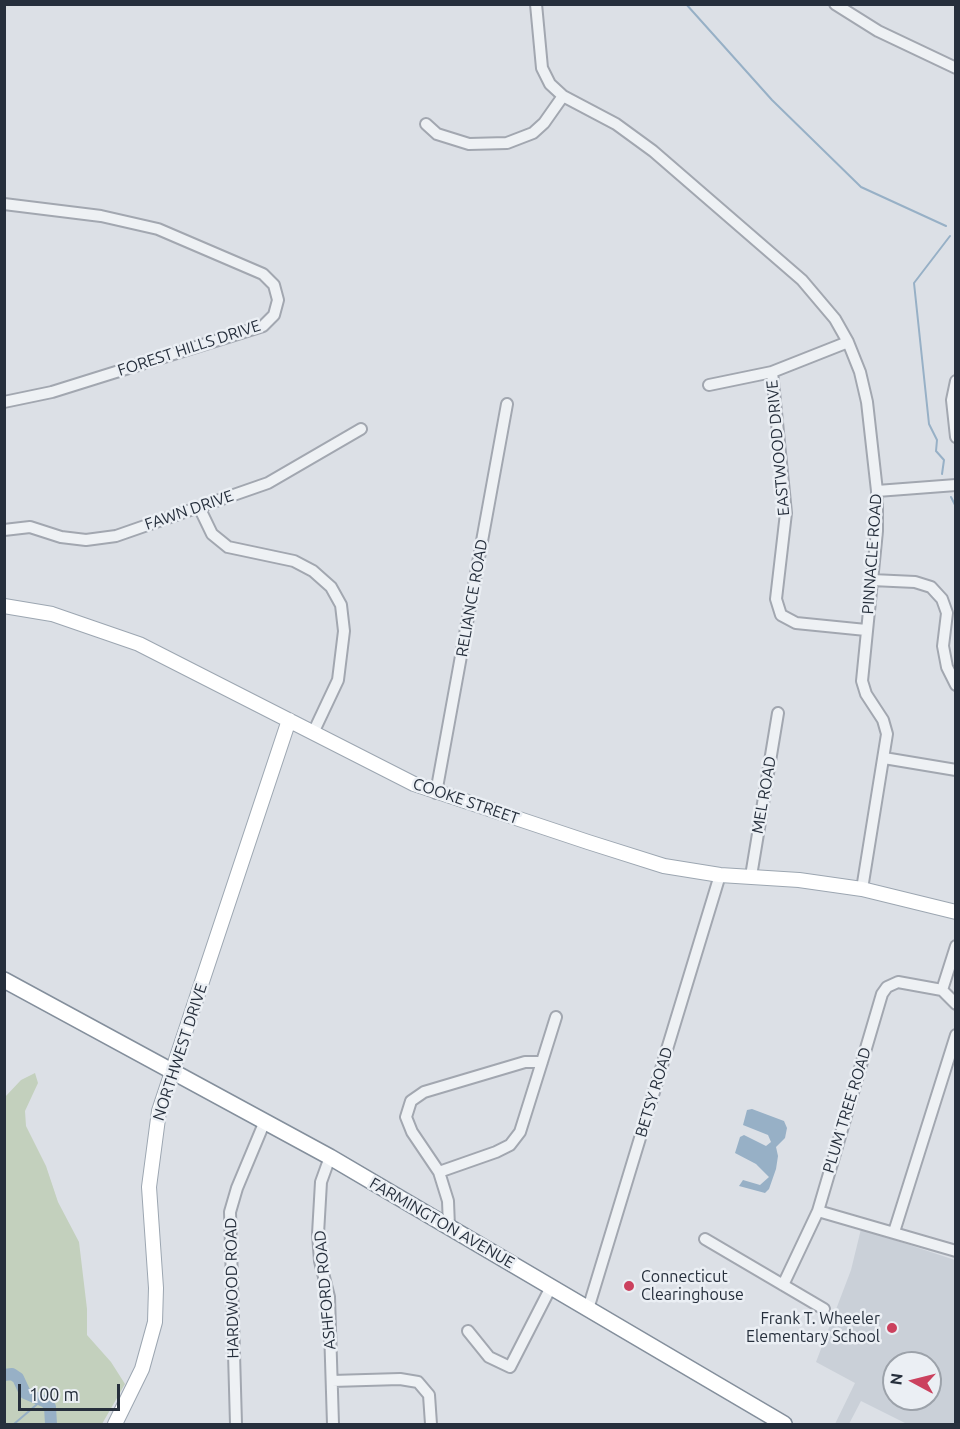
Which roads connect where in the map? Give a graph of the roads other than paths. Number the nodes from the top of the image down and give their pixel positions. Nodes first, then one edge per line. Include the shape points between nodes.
1 (536, 4) edge
2 (835, 4) edge
3 (956, 68) edge
4 (563, 96) junction
5 (426, 124) dead end
6 (4, 204) edge
7 (848, 342) junction
8 (772, 372) junction
9 (956, 381) edge
10 (709, 385) dead end
11 (4, 402) edge
12 (507, 404) dead end
13 (361, 429) dead end
14 (956, 436) edge
15 (956, 485) edge
16 (877, 491) junction
17 (199, 507) junction
18 (4, 530) edge
19 (872, 580) junction
20 (4, 606) edge
21 (866, 630) junction
22 (956, 685) edge
23 (778, 713) dead end
24 (288, 720) junction
25 (314, 733) junction
26 (885, 758) junction
27 (956, 770) edge
28 (436, 793) junction
29 (720, 875) junction
30 (751, 876) junction
31 (862, 889) junction
32 (956, 912) edge
33 (956, 946) edge
34 (4, 980) edge
35 (942, 990) junction
36 (956, 1004) edge
37 (556, 1017) dead end
38 (956, 1035) edge
39 (542, 1062) junction
40 (174, 1070) junction
41 (265, 1121) junction
42 (330, 1157) junction
43 (439, 1172) junction
44 (818, 1211) junction
45 (450, 1227) junction
46 (894, 1232) junction
47 (705, 1239) dead end
48 (956, 1251) edge
49 (783, 1285) junction
50 (551, 1287) junction
51 (588, 1308) junction
52 (824, 1309) dead end
53 (468, 1330) dead end
54 (332, 1381) junction
55 (115, 1425) edge
56 (236, 1425) edge
57 (333, 1425) edge
58 (431, 1425) edge
59 (784, 1425) edge

1 - 4 street via 542,68 550,84
2 - 3 street via 878,31
4 - 5 street via 533,133 507,143 469,144 438,134
4 - 7 street, PINNACLE ROAD via 616,124 653,151 739,225 802,280
6 - 11 street, FOREST HILLS DRIVE via 105,217 158,229 263,274 274,285 278,300 274,315 262,326 52,392
7 - 8 street
7 - 16 street, PINNACLE ROAD via 867,402
8 - 10 street
8 - 21 street, EASTWOOD DRIVE via 786,513 776,599 781,615 796,623
9 - 14 street via 952,400
12 - 28 street, RELIANCE ROAD
13 - 17 street, FAWN DRIVE via 268,483
15 - 16 street
16 - 19 street, PINNACLE ROAD
17 - 18 street, FAWN DRIVE via 116,536 86,540 30,527
17 - 25 street via 212,534 228,547 294,561 332,587 344,618 342,651 333,696
19 - 21 street, PINNACLE ROAD
19 - 22 street via 915,582 931,587 942,599 947,613 943,646
20 - 24 main road, COOKE STREET via 60,617 139,644
21 - 26 street, PINNACLE ROAD via 862,681 885,727
23 - 30 street, MEL ROAD
24 - 25 main road, COOKE STREET
24 - 40 main road, NORTHWEST DRIVE
25 - 28 main road, COOKE STREET
26 - 27 street
26 - 31 street, PINNACLE ROAD
28 - 29 main road, COOKE STREET via 664,866
29 - 30 main road, COOKE STREET
29 - 51 street, BETSY ROAD
30 - 31 main road, COOKE STREET
31 - 32 main road, COOKE STREET
33 - 35 street
34 - 40 highway, FARMINGTON AVENUE
35 - 36 street
35 - 44 street, PLUM TREE ROAD via 898,982 882,994
37 - 39 street
38 - 46 street
39 - 43 street via 520,1132 510,1145
39 - 43 street via 525,1062 424,1092 411,1101 406,1117
40 - 41 highway, FARMINGTON AVENUE
40 - 55 main road, NORTHWEST DRIVE via 159,1111 150,1165 149,1216 156,1305 152,1338
41 - 42 highway, FARMINGTON AVENUE
41 - 56 street, HARDWOOD ROAD via 234,1194 231,1212
42 - 45 highway, FARMINGTON AVENUE
42 - 54 street, ASHFORD ROAD via 321,1182 318,1234 328,1297
43 - 45 street via 448,1201
44 - 46 street
44 - 49 street, PLUM TREE ROAD
45 - 50 highway, FARMINGTON AVENUE
46 - 48 street
47 - 49 street
49 - 52 street
50 - 51 highway, FARMINGTON AVENUE
50 - 53 street via 510,1368 489,1357
51 - 59 highway, FARMINGTON AVENUE
54 - 57 street, ASHFORD ROAD
54 - 58 street via 418,1382 429,1395

